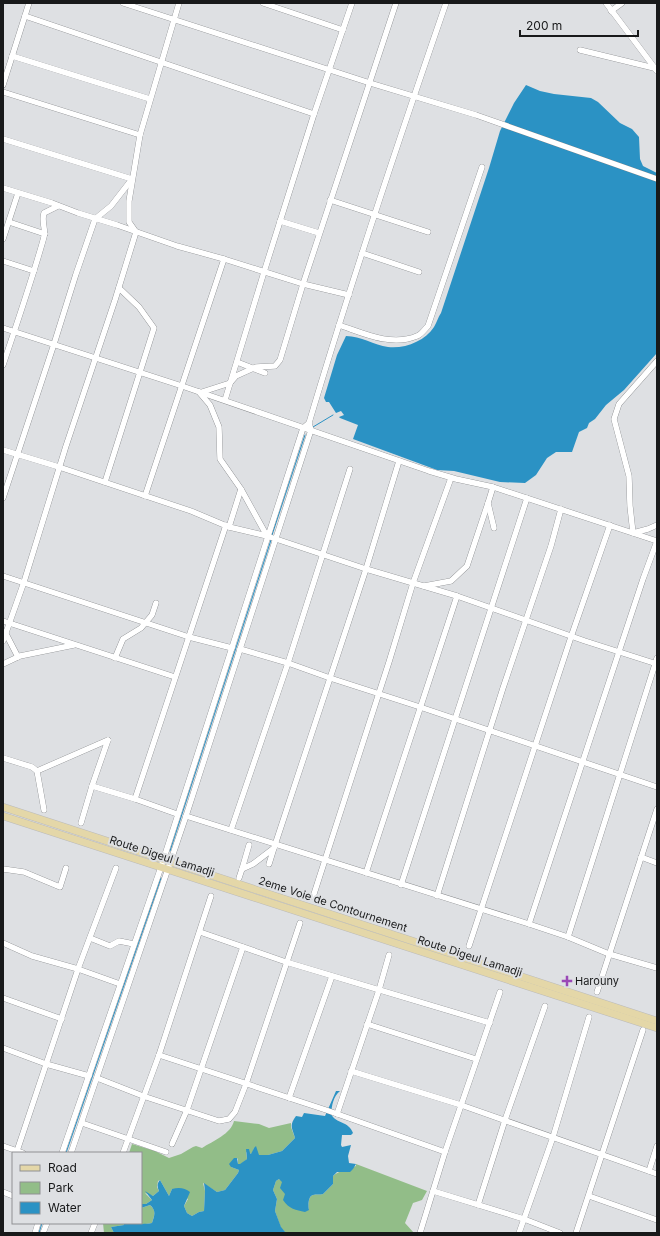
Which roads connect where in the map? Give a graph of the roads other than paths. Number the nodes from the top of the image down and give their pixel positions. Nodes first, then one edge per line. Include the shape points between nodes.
1 (29, 3) edge
2 (123, 3) edge
3 (179, 3) edge
4 (263, 3) edge
5 (352, 3) edge
6 (396, 3) edge
7 (446, 3) edge
8 (606, 3) edge
9 (622, 3) edge
10 (280, 6) edge
11 (611, 11) junction
12 (25, 16) junction
13 (174, 19) junction
14 (343, 30) junction
15 (580, 50) dead end
16 (12, 56) junction
17 (657, 60) edge
18 (161, 62) junction
19 (654, 68) edge
20 (330, 70) junction
21 (370, 83) junction
22 (3, 85) edge
23 (3, 92) edge
24 (414, 96) junction
25 (150, 99) junction
26 (314, 114) junction
27 (140, 135) junction
28 (3, 139) edge
29 (482, 167) dead end
30 (132, 179) junction
31 (657, 179) edge
32 (3, 188) edge
33 (18, 193) junction
34 (38, 199) junction
35 (330, 200) junction
36 (59, 206) junction
37 (44, 213) junction
38 (375, 215) junction
39 (95, 219) junction
40 (280, 221) junction
41 (9, 222) junction
42 (136, 232) junction
43 (428, 232) dead end
44 (319, 233) junction
45 (45, 234) junction
46 (3, 239) edge
47 (362, 253) junction
48 (224, 259) junction
49 (3, 261) edge
50 (34, 271) junction
51 (264, 272) junction
52 (419, 272) dead end
53 (303, 284) junction
54 (119, 288) junction
55 (349, 295) junction
56 (339, 325) junction
57 (3, 328) edge
58 (14, 332) junction
59 (54, 344) junction
60 (96, 358) junction
61 (657, 361) edge
62 (237, 362) junction
63 (3, 365) edge
64 (253, 368) junction
65 (140, 373) junction
66 (266, 373) dead end
67 (230, 383) junction
68 (182, 386) junction
69 (200, 392) junction
70 (225, 400) junction
71 (309, 423) junction
72 (303, 428) junction
73 (311, 430) junction
74 (3, 450) edge
75 (17, 454) junction
76 (399, 461) junction
77 (60, 467) junction
78 (350, 468) dead end
79 (451, 478) junction
80 (104, 482) junction
81 (493, 487) junction
82 (241, 489) junction
83 (145, 496) junction
84 (3, 498) edge
85 (526, 498) junction
86 (488, 503) junction
87 (561, 509) junction
88 (610, 525) junction
89 (657, 525) edge
90 (227, 526) junction
91 (494, 528) dead end
92 (633, 533) junction
93 (272, 538) junction
94 (657, 541) edge
95 (322, 555) junction
96 (366, 569) junction
97 (3, 576) edge
98 (24, 582) junction
99 (413, 584) junction
100 (422, 586) junction
101 (456, 596) junction
102 (156, 603) dead end
103 (491, 607) junction
104 (527, 620) junction
105 (6, 622) edge
106 (146, 623) junction
107 (5, 632) junction
108 (189, 636) junction
109 (571, 637) junction
110 (3, 641) edge
111 (75, 645) junction
112 (232, 648) junction
113 (240, 649) junction
114 (619, 652) junction
115 (18, 657) junction
116 (115, 658) junction
117 (656, 662) edge
118 (288, 663) junction
119 (3, 664) edge
120 (175, 678) junction
121 (330, 678) junction
122 (379, 694) junction
123 (420, 707) junction
124 (455, 719) junction
125 (490, 731) junction
126 (536, 747) junction
127 (3, 758) edge
128 (583, 762) junction
129 (37, 771) junction
130 (620, 774) junction
131 (92, 786) junction
132 (657, 787) edge
133 (135, 799) junction
134 (3, 807) edge
135 (657, 809) edge
136 (44, 810) dead end
137 (177, 814) junction
138 (3, 816) edge
139 (186, 816) junction
140 (81, 823) dead end
141 (232, 830) junction
142 (250, 845) dead end
143 (274, 846) junction
144 (641, 857) junction
145 (324, 860) junction
146 (170, 862) junction
147 (657, 863) edge
148 (269, 864) dead end
149 (163, 865) junction
150 (66, 868) dead end
151 (116, 868) dead end
152 (3, 869) edge
153 (242, 869) junction
154 (366, 874) junction
155 (239, 878) dead end
156 (401, 885) junction
157 (211, 896) dead end
158 (437, 896) junction
159 (313, 897) dead end
160 (481, 910) junction
161 (300, 923) dead end
162 (529, 924) junction
163 (200, 932) junction
164 (568, 937) junction
165 (90, 938) junction
166 (3, 943) edge
167 (134, 944) junction
168 (469, 946) dead end
169 (243, 948) junction
170 (608, 954) junction
171 (389, 955) dead end
172 (286, 962) junction
173 (656, 966) edge
174 (78, 969) junction
175 (332, 976) junction
176 (120, 984) junction
177 (379, 990) junction
178 (500, 992) dead end
179 (597, 992) dead end
180 (3, 998) edge
181 (545, 1006) dead end
182 (589, 1017) dead end
183 (62, 1019) junction
184 (657, 1021) edge
185 (490, 1023) junction
186 (367, 1024) junction
187 (657, 1028) edge
188 (643, 1030) dead end
189 (3, 1048) edge
190 (159, 1055) junction
191 (476, 1059) junction
192 (46, 1064) junction
193 (201, 1068) junction
194 (351, 1072) junction
195 (89, 1076) junction
196 (97, 1078) junction
197 (246, 1084) junction
198 (143, 1096) junction
199 (289, 1098) junction
200 (461, 1105) junction
201 (187, 1110) junction
202 (337, 1114) junction
203 (505, 1120) junction
204 (82, 1123) junction
205 (553, 1137) junction
206 (129, 1140) junction
207 (172, 1144) dead end
208 (3, 1146) edge
209 (657, 1146) edge
210 (17, 1151) junction
211 (20, 1152) edge
212 (62, 1152) edge
213 (71, 1152) edge
214 (123, 1152) edge
215 (166, 1152) dead end
216 (445, 1152) junction
217 (601, 1154) junction
218 (649, 1171) junction
219 (657, 1174) edge
220 (433, 1190) junction
221 (589, 1196) junction
222 (478, 1205) junction
223 (524, 1219) junction
224 (657, 1220) edge
225 (421, 1233) edge
226 (519, 1233) edge
227 (560, 1233) edge
228 (576, 1233) edge

1 - 12 street
2 - 13 street
3 - 13 street
4 - 10 street
5 - 14 street
6 - 21 street
7 - 24 street
8 - 11 street
9 - 11 street
10 - 14 street
11 - 19 street
12 - 16 street
12 - 18 street
13 - 18 street
13 - 20 street
14 - 20 street
15 - 19 street
16 - 22 street
16 - 25 street
17 - 19 street
18 - 25 street
18 - 26 street
20 - 21 street
20 - 26 street
21 - 24 street
21 - 35 street
23 - 27 street
24 - 31 street via 476,115
24 - 38 street
25 - 27 street
26 - 40 street
27 - 30 street
28 - 30 street
29 - 56 street via 428,326 418,336 399,341 373,337
30 - 39 street via 111,206
30 - 42 street via 129,222
32 - 33 street
33 - 34 street
33 - 41 street
34 - 36 street
34 - 37 street via 44,205
35 - 38 street
35 - 44 street
36 - 37 street
36 - 39 street
37 - 45 street via 42,219
38 - 43 street
38 - 47 street
39 - 42 street
39 - 59 street
40 - 44 street
40 - 51 street
41 - 45 street
41 - 46 street
42 - 48 street
42 - 54 street
44 - 53 street
45 - 50 street
47 - 52 street
47 - 55 street
48 - 51 street
48 - 68 street
49 - 50 street
50 - 58 street
51 - 53 street
51 - 62 street
53 - 55 street
53 - 64 street via 280,360 275,366
54 - 60 street
54 - 65 street via 154,328
55 - 56 street
56 - 71 street
57 - 58 street
58 - 59 street
58 - 63 street
59 - 60 street
59 - 75 street
60 - 65 street
60 - 77 street
61 - 92 street via 619,404 614,419 629,476
62 - 64 street
62 - 67 street
64 - 66 street
64 - 67 street via 236,376
65 - 68 street
65 - 80 street
67 - 69 street
67 - 70 street
68 - 69 street
68 - 83 street
69 - 70 street
69 - 82 street via 210,405 220,427 220,460
70 - 72 street
71 - 72 street
71 - 73 street
72 - 73 street
72 - 93 street
73 - 76 street
73 - 93 street
74 - 75 street
75 - 77 street
75 - 84 street
76 - 79 street
76 - 96 street
77 - 80 street
77 - 98 street
78 - 95 street
79 - 81 street
79 - 99 street
80 - 83 street
81 - 85 street
81 - 86 street
82 - 90 street
82 - 93 street
83 - 90 street
85 - 87 street
85 - 103 street
86 - 91 street
86 - 100 street via 467,566 451,581
87 - 88 street
87 - 104 street
88 - 92 street
88 - 109 street
89 - 92 street
90 - 93 street
90 - 108 street
92 - 94 street
93 - 95 street
93 - 112 street
93 - 113 street
94 - 114 street
95 - 96 street
95 - 118 street
96 - 99 street
96 - 121 street
97 - 98 street
98 - 105 street
98 - 106 street
99 - 100 street
99 - 122 street
100 - 101 street
101 - 103 street
101 - 123 street
102 - 106 street
103 - 104 street
103 - 124 street
104 - 109 street
104 - 125 street
105 - 107 street
105 - 111 street
106 - 108 street
106 - 116 street via 123,639
107 - 110 street
107 - 115 street
108 - 112 street
108 - 120 street
109 - 114 street
109 - 126 street
111 - 115 street
111 - 116 street
112 - 137 street
113 - 118 street
113 - 139 street
114 - 117 street
114 - 128 street
115 - 119 street
116 - 120 street
117 - 130 street
118 - 121 street
118 - 141 street
120 - 133 street
121 - 122 street
121 - 143 street
122 - 123 street
122 - 145 street
123 - 124 street
123 - 154 street
124 - 125 street
124 - 156 street
125 - 126 street
125 - 158 street
126 - 128 street
126 - 160 street
127 - 129 street
128 - 130 street
128 - 162 street
129 - 131 street via 108,740
129 - 136 street
130 - 132 street
130 - 164 street
131 - 133 street
131 - 140 street
133 - 137 street
134 - 149 main road, 2eme Voie de Contournement
135 - 144 street
137 - 149 street
138 - 149 main road, Route Digeul Lamadji
139 - 141 street
139 - 146 street
141 - 143 street
142 - 153 street
143 - 145 street
143 - 148 street
143 - 153 street via 253,864
144 - 147 street
144 - 170 street
145 - 154 street
145 - 159 street
146 - 149 main road, 2eme Voie de Contournement
146 - 184 main road, 2eme Voie de Contournement
149 - 167 street
149 - 187 main road, Route Digeul Lamadji
149 - 196 street
150 - 152 street via 60,887 24,872
151 - 165 street
153 - 155 street
154 - 156 street
156 - 158 street
157 - 163 street
158 - 160 street
160 - 162 street
160 - 168 street
161 - 172 street
162 - 164 street
163 - 169 street
163 - 190 street
164 - 170 street
165 - 167 street via 110,946 119,942
165 - 174 street
166 - 174 street via 32,956
167 - 176 street
169 - 172 street
169 - 193 street
170 - 173 street
170 - 179 street
171 - 177 street
172 - 175 street
172 - 197 street
174 - 176 street
174 - 183 street
175 - 177 street
175 - 199 street
176 - 195 street
177 - 185 street
177 - 186 street
178 - 185 street
180 - 183 street
181 - 203 street
182 - 205 street
183 - 192 street
185 - 191 street
186 - 191 street
186 - 194 street
188 - 217 street
189 - 192 street
190 - 193 street
190 - 198 street
191 - 200 street
192 - 195 street
192 - 210 street
193 - 197 street
193 - 201 street
194 - 200 street
194 - 202 street
195 - 212 street
196 - 198 street
196 - 204 street
197 - 199 street
197 - 201 street via 235,1112 229,1119 219,1121
198 - 201 street
198 - 206 street
199 - 202 street
200 - 203 street
200 - 216 street
201 - 207 street
202 - 216 street
203 - 205 street
203 - 222 street
204 - 206 street
204 - 213 street
205 - 217 street
205 - 223 street
206 - 214 street
206 - 215 street
208 - 210 street
209 - 218 street
210 - 211 street
216 - 220 street
217 - 218 street
217 - 221 street
218 - 219 street
220 - 222 street
220 - 225 street
221 - 224 street
221 - 228 street
222 - 223 street
223 - 226 street
223 - 227 street

